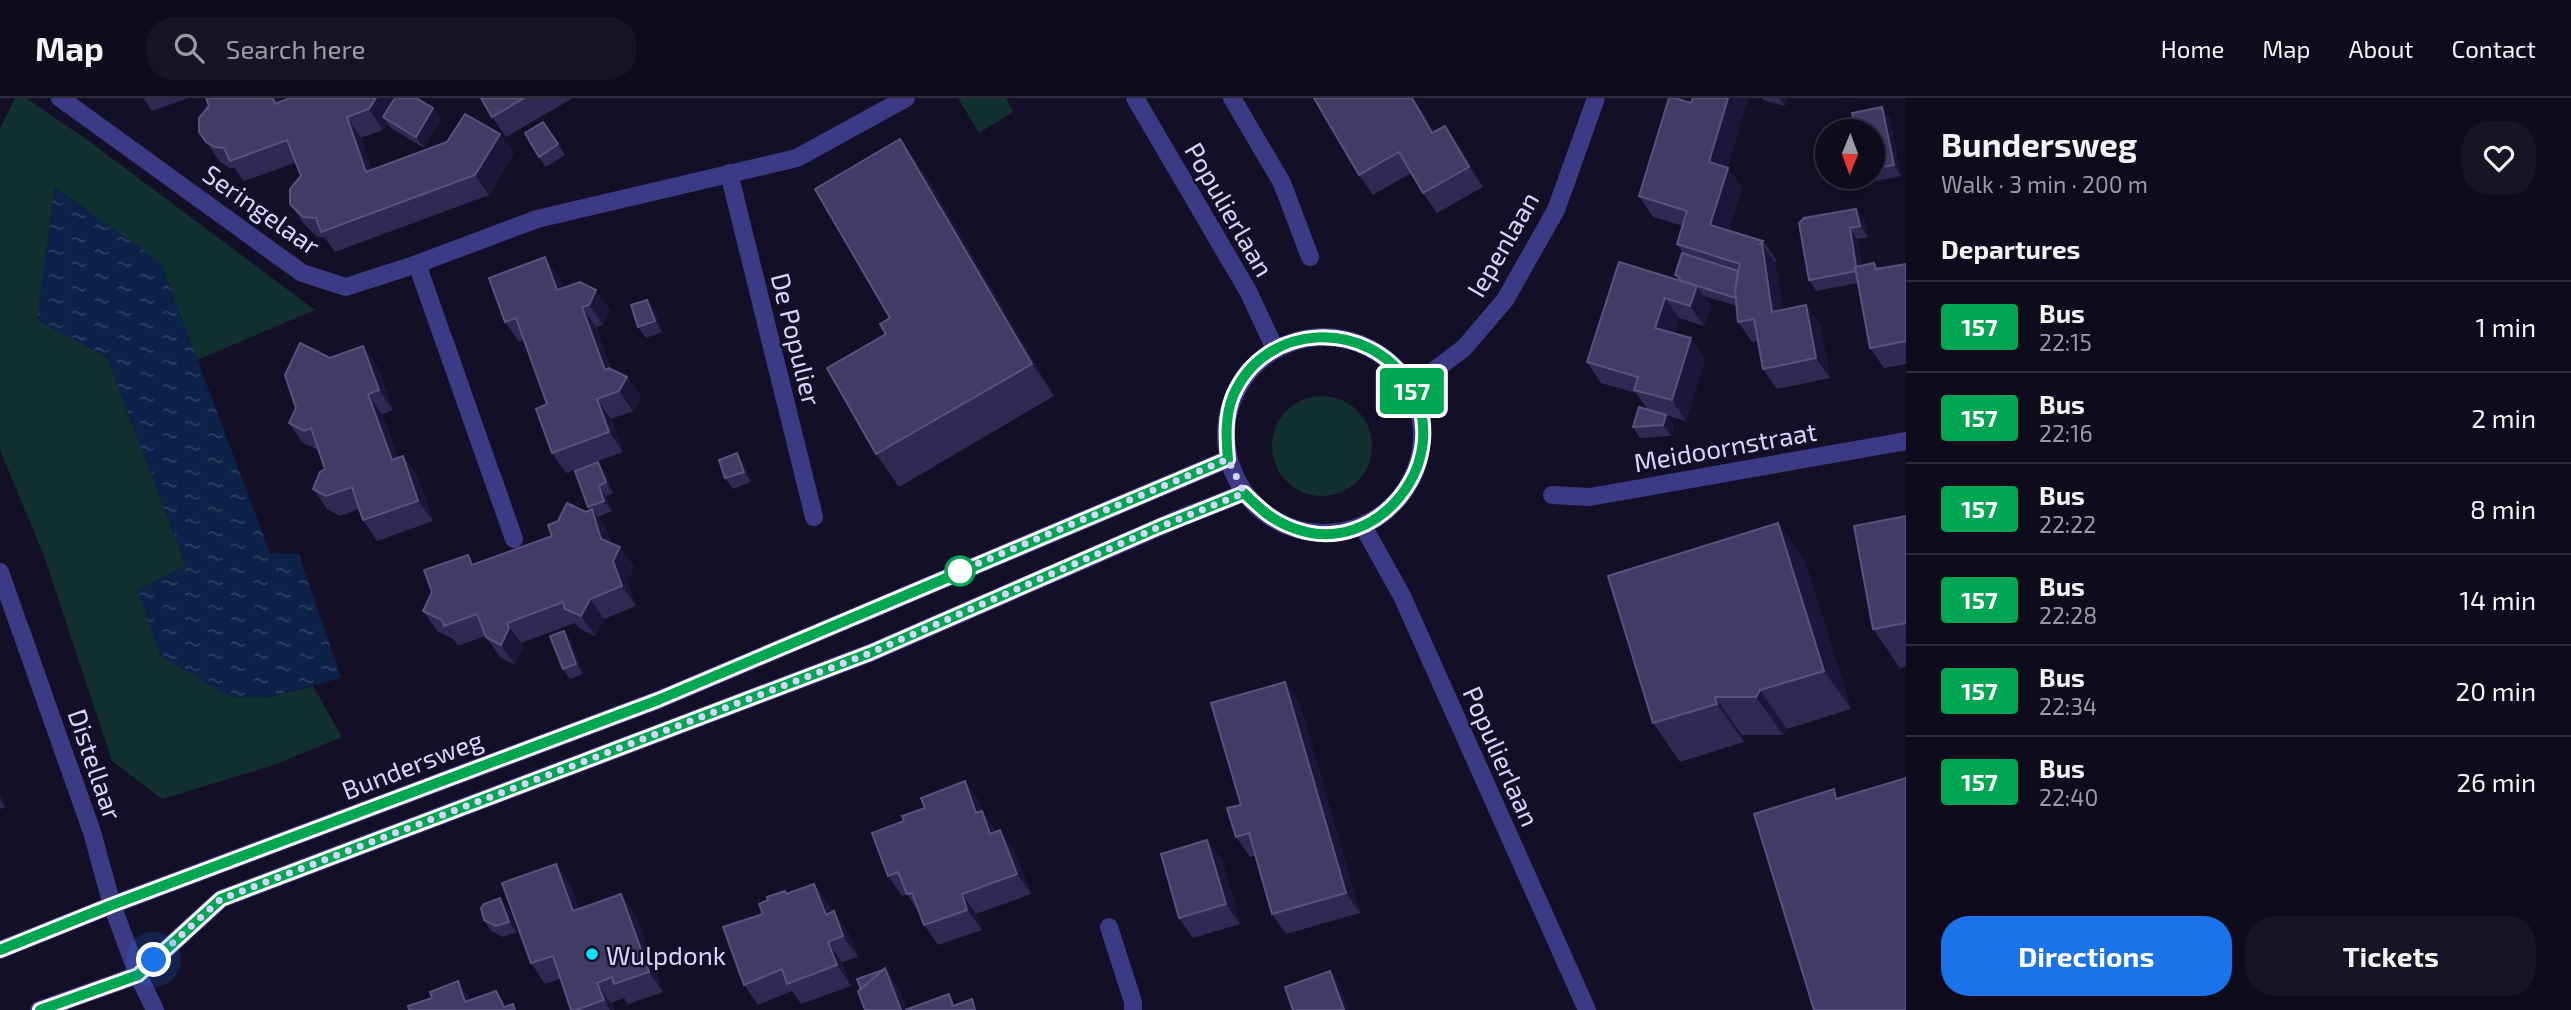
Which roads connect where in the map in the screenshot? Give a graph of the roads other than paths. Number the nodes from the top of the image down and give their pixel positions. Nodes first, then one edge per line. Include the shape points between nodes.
1 (60, 98) edge
2 (906, 98) edge
3 (1135, 98) edge
4 (1232, 98) edge
5 (1597, 98) edge
6 (729, 173) junction
7 (1310, 257) dead end
8 (417, 264) junction
9 (1275, 349) junction
10 (1411, 387) junction
11 (1906, 441) edge
12 (1228, 459) junction
13 (1244, 493) junction
14 (1552, 495) dead end
15 (814, 517) dead end
16 (1363, 526) junction
17 (514, 539) dead end
18 (0, 572) edge
19 (112, 905) junction
20 (1109, 927) dead end
21 (0, 950) edge
22 (138, 975) junction
23 (40, 1010) edge
24 (155, 1010) edge
25 (1133, 1010) edge
26 (1587, 1010) edge

1 - 8 street, Seringelaar via 302,274 346,287
2 - 6 street via 797,158
3 - 9 street, Populierlaan via 1248,291
4 - 7 street, Populierlaan via 1282,184
5 - 10 street, Iepenlaan via 1556,210 1505,300 1464,348
6 - 8 street via 537,219
6 - 15 street, De Populier
8 - 17 street
9 - 10 street via 1305,338 1336,336 1366,345 1392,362
9 - 12 street via 1250,369 1233,396 1226,428
10 - 16 street via 1422,418 1422,451 1412,482 1391,508
11 - 14 street, Meidoornstraat via 1590,497
12 - 13 street
12 - 19 street, Bundersweg via 658,700
13 - 16 street via 1268,516 1298,530 1331,534
13 - 22 street via 870,653 221,899
16 - 26 street, Populierlaan via 1402,596
18 - 19 street, Distellaar via 92,832
19 - 21 street, Bundersweg
19 - 22 street, Distellaar
20 - 25 street
22 - 23 street
22 - 24 street, Distellaar

